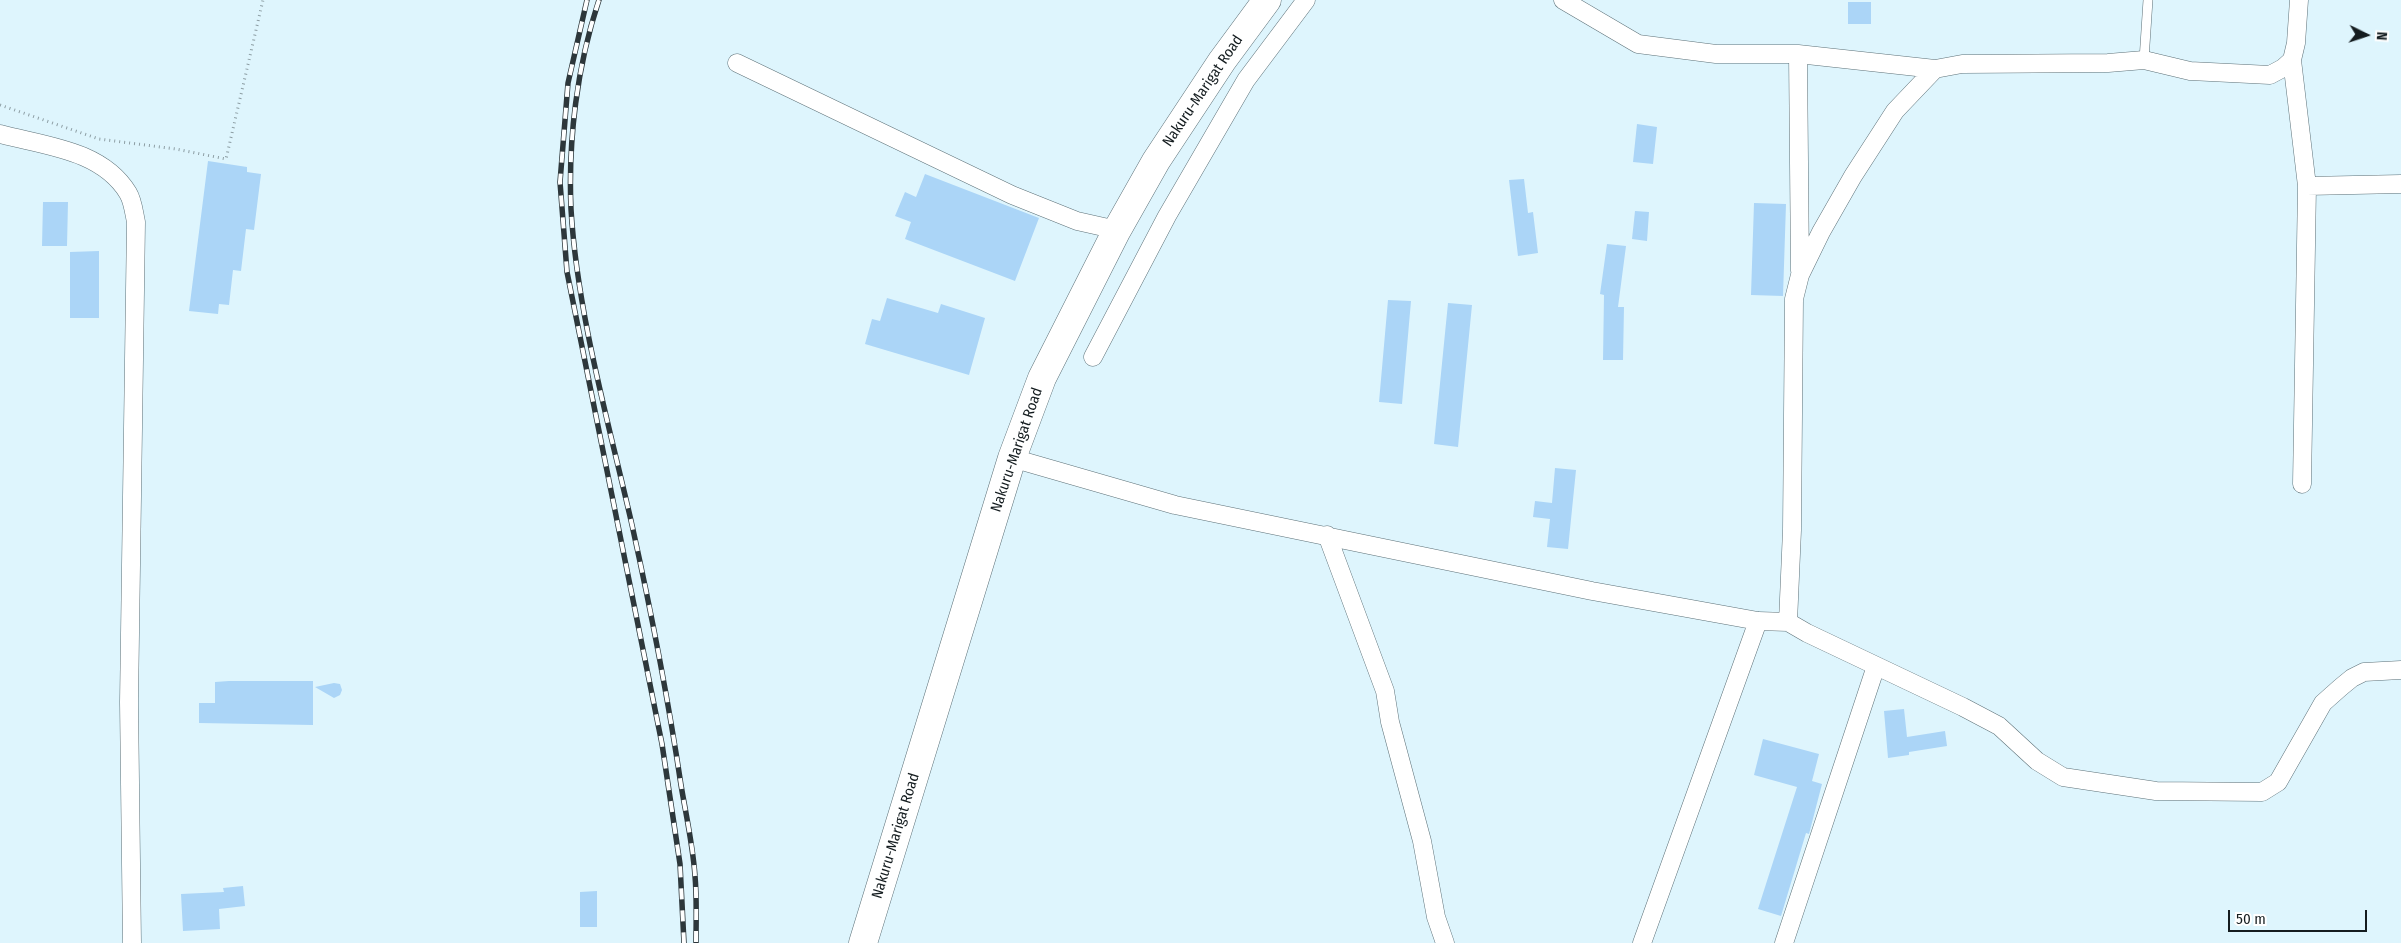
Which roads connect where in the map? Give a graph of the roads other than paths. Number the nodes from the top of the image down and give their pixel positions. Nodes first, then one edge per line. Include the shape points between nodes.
1 (1267, 0) edge
2 (1306, 0) edge
3 (1563, 0) edge
4 (2148, 0) edge
5 (2299, 0) edge
6 (1798, 54) junction
7 (2144, 60) junction
8 (2292, 60) junction
9 (737, 63) dead end
10 (1935, 69) junction
11 (0, 134) edge
12 (2401, 184) edge
13 (2307, 186) junction
14 (1116, 230) junction
15 (1800, 276) junction
16 (1093, 357) dead end
17 (1012, 458) junction
18 (2302, 484) dead end
19 (1327, 535) junction
20 (1758, 621) junction
21 (1788, 622) junction
22 (1876, 666) junction
23 (2401, 670) edge
24 (132, 943) edge
25 (863, 943) edge
26 (1445, 943) edge
27 (1642, 943) edge
28 (1784, 943) edge

1 - 14 main road, Nakuru-Marigat Road via 1156,160
2 - 16 street via 1246,80 1167,216
3 - 6 street via 1638,44 1716,54
4 - 7 lane
5 - 8 street
6 - 10 street
6 - 15 street
7 - 8 street via 2190,71 2270,75
7 - 10 street via 1962,64
8 - 13 street
9 - 14 street via 1012,195 1077,221
10 - 15 street via 1889,120 1821,232
11 - 24 street via 82,155 111,171 130,194 136,222 129,702
12 - 13 street
13 - 18 street
14 - 17 main road, Nakuru-Marigat Road via 1042,378
15 - 21 street via 1794,298
17 - 19 street via 1175,505
17 - 25 main road, Nakuru-Marigat Road
19 - 20 street via 1592,591
19 - 26 street via 1385,691 1390,722 1422,841 1436,917
20 - 21 street
20 - 27 street
21 - 22 street
22 - 23 street via 1999,726 2037,761 2063,777 2156,791 2262,792 2278,782 2323,703 2341,687 2364,672
22 - 28 street

